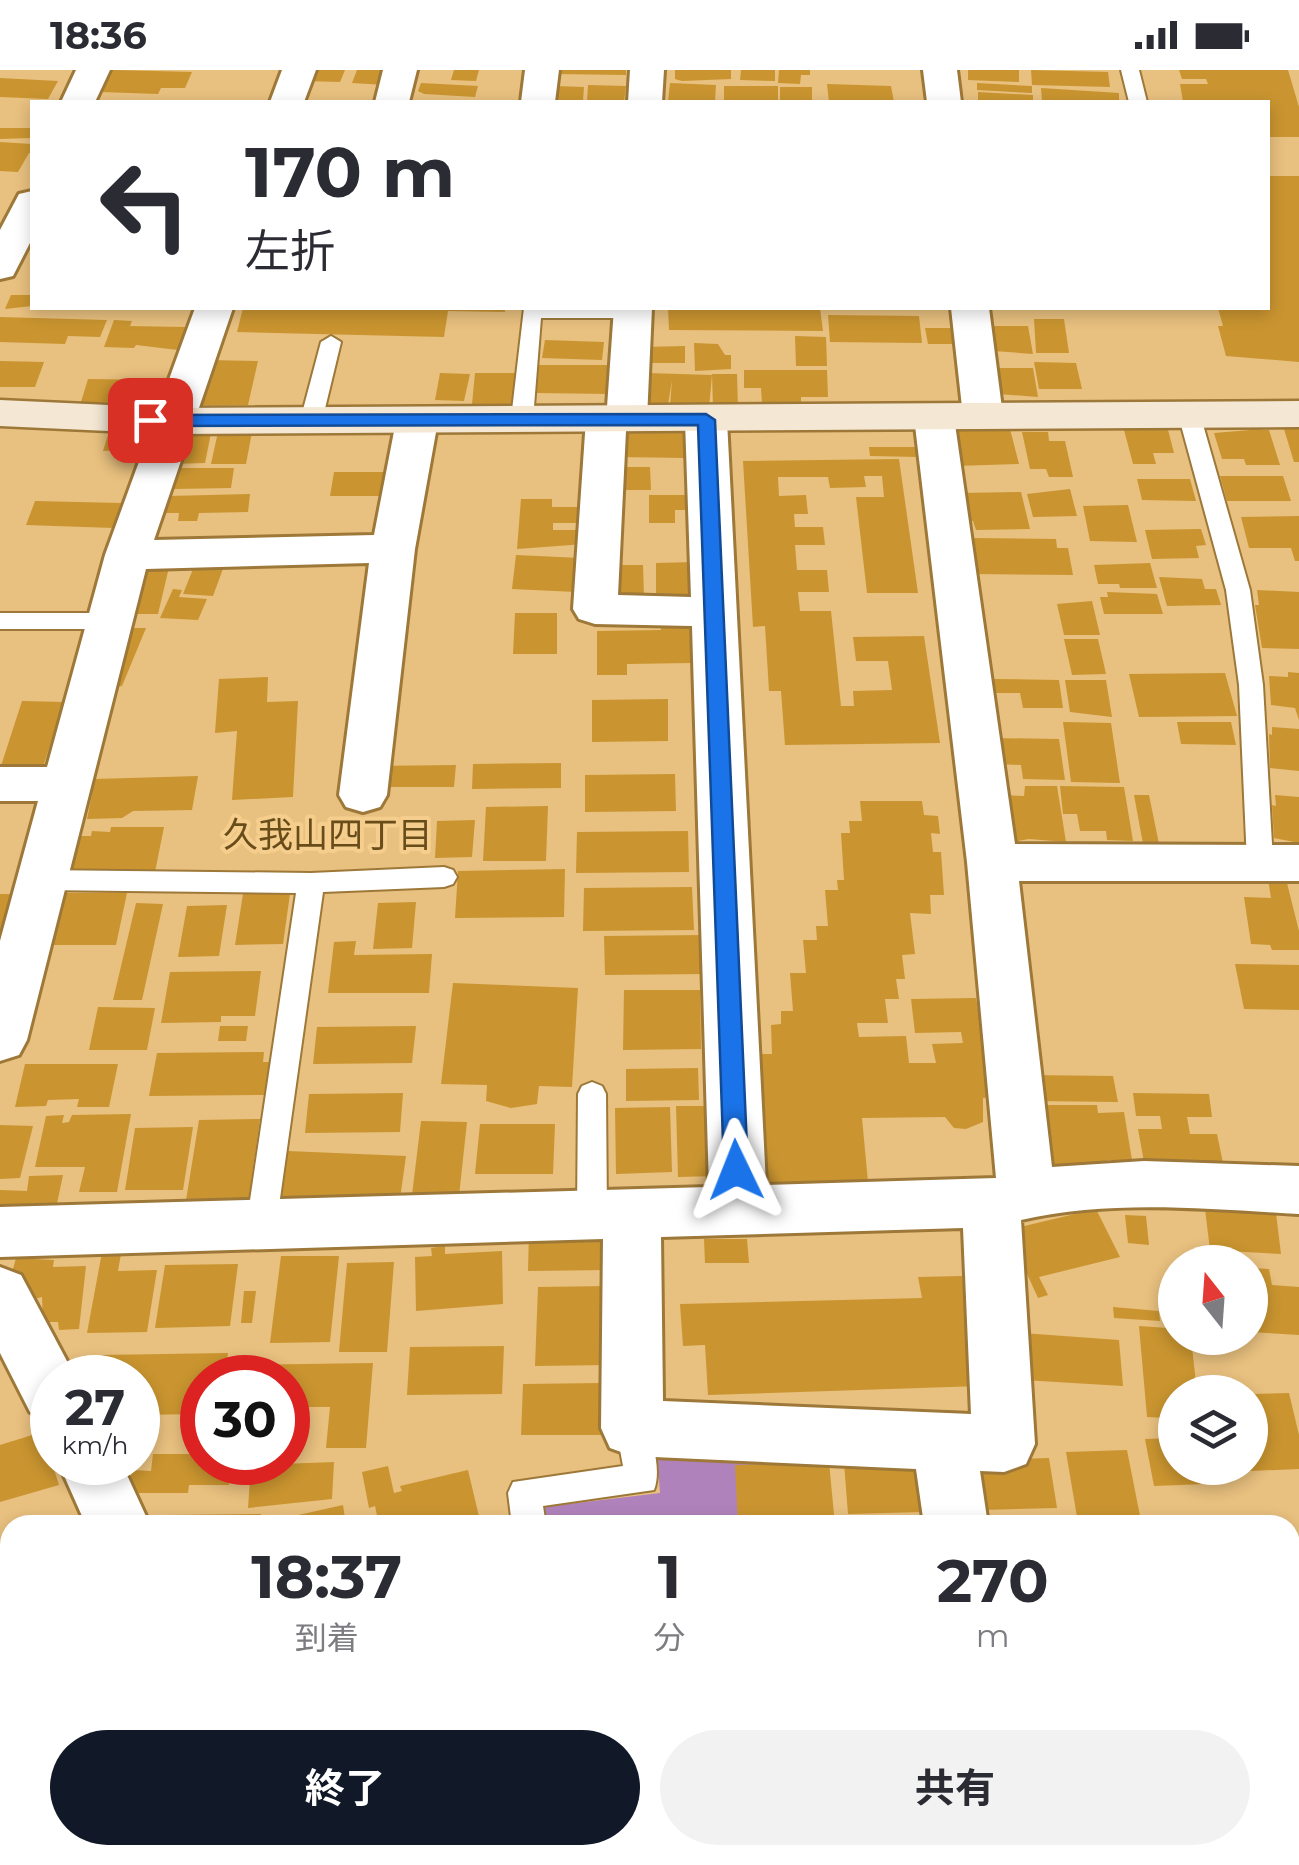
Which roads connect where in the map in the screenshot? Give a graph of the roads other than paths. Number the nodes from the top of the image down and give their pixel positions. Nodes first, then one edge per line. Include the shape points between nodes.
1 (93, 70) edge
2 (299, 70) edge
3 (400, 70) edge
4 (542, 70) edge
5 (647, 70) edge
6 (940, 70) edge
7 (1130, 70) edge
8 (79, 100) edge
9 (288, 100) edge
10 (392, 100) edge
11 (538, 100) edge
12 (645, 100) edge
13 (944, 100) edge
14 (1138, 100) edge
15 (18, 217) edge
16 (0, 268) edge
17 (213, 310) edge
18 (632, 310) edge
19 (970, 310) edge
20 (331, 342) dead end
21 (0, 413) edge
22 (1189, 414) junction
23 (1299, 414) edge
24 (984, 416) junction
25 (934, 417) junction
26 (522, 419) junction
27 (617, 419) junction
28 (706, 420) junction
29 (174, 421) junction
30 (312, 421) junction
31 (417, 421) junction
32 (393, 550) junction
33 (127, 555) junction
34 (713, 612) junction
35 (0, 621) edge
36 (110, 621) junction
37 (0, 784) edge
38 (64, 784) junction
39 (362, 796) dead end
40 (992, 862) junction
41 (1279, 863) edge
42 (444, 876) dead end
43 (40, 880) junction
44 (311, 882) junction
45 (0, 1040) edge
46 (592, 1094) dead end
47 (1299, 1190) edge
48 (1008, 1198) junction
49 (738, 1210) junction
50 (612, 1215) junction
51 (260, 1227) junction
52 (0, 1232) edge
53 (0, 1293) edge
54 (32, 1355) edge
55 (632, 1428) junction
56 (944, 1443) junction
57 (100, 1485) edge
58 (113, 1515) edge
59 (528, 1515) edge
60 (955, 1515) edge

1 - 8 street
2 - 9 street
3 - 10 street
4 - 11 street
5 - 12 street
6 - 13 street
7 - 14 lane
15 - 16 street
17 - 29 street
18 - 26 lane via 531,312
18 - 27 street
19 - 24 street
20 - 30 lane
21 - 29 street
22 - 23 street
22 - 24 street
22 - 41 lane via 1238,590
24 - 25 street
25 - 28 street
25 - 40 street
26 - 27 street
26 - 31 street
27 - 28 street
27 - 34 street via 595,608
28 - 34 street
29 - 30 street
29 - 33 street
30 - 31 street
31 - 32 street
32 - 33 street
32 - 39 street
33 - 36 street
34 - 49 street
35 - 36 lane
36 - 38 street
37 - 38 street
38 - 43 street
40 - 41 street
40 - 48 street
42 - 44 lane
43 - 44 lane
43 - 45 street
44 - 51 lane
46 - 50 lane
47 - 48 street via 1175,1184
48 - 49 street
48 - 56 street via 1004,1444
49 - 50 street
50 - 51 street
50 - 55 street
51 - 52 street
53 - 54 street
55 - 56 street
55 - 59 lane via 642,1479 525,1493
56 - 60 street
57 - 58 street

